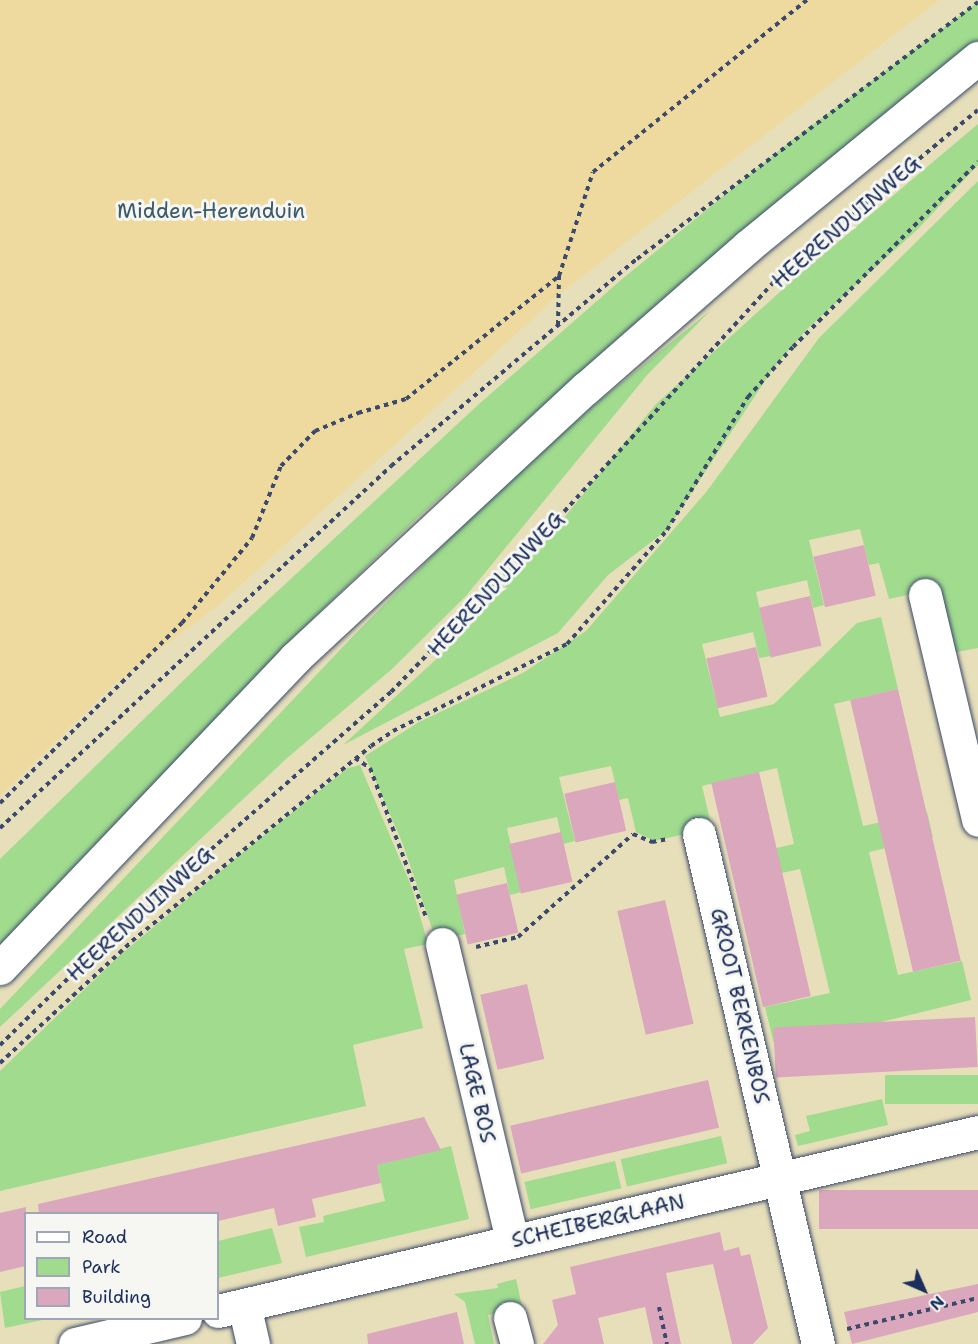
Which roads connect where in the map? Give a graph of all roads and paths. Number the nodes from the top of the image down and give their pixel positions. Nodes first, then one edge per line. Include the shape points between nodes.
1 (807, 0) edge
2 (978, 2) edge
3 (978, 58) edge
4 (978, 110) edge
5 (978, 162) edge
6 (559, 276) junction
7 (558, 325) junction
8 (925, 595) dead end
9 (355, 758) junction
10 (0, 802) edge
11 (978, 820) edge
12 (0, 828) edge
13 (633, 834) dead end
14 (699, 834) dead end
15 (435, 933) junction
16 (0, 968) edge
17 (0, 1045) edge
18 (0, 1063) edge
19 (978, 1132) edge
20 (780, 1179) junction
21 (512, 1241) junction
22 (978, 1298) edge
23 (659, 1307) dead end
24 (231, 1308) edge
25 (177, 1320) edge
26 (817, 1340) edge
27 (75, 1344) edge
28 (253, 1344) edge
29 (667, 1344) edge

1 - 6 path via 593,172
2 - 7 path via 637,259
3 - 16 street, HEERENDUINWEG via 748,246 595,380 295,658
4 - 17 path, HEERENDUINWEG via 781,274 532,546 391,692 103,944
5 - 9 path via 748,397 667,530 567,644 393,731
6 - 7 path
6 - 10 path via 406,399 315,431 281,466 252,538 182,623
7 - 12 path via 391,466
8 - 11 street
9 - 15 path via 370,768
9 - 18 path via 132,941
13 - 15 path via 518,937 463,950 460,940
14 - 20 street, GROOT BERKENBOS
15 - 21 street, LAGE BOS
19 - 20 street, SCHEIBERGLAAN
20 - 21 street, SCHEIBERGLAAN
20 - 26 street, GROOT BERKENBOS
21 - 24 street, SCHEIBERGLAAN
22 - 26 path
23 - 29 path
24 - 28 street
25 - 27 street

